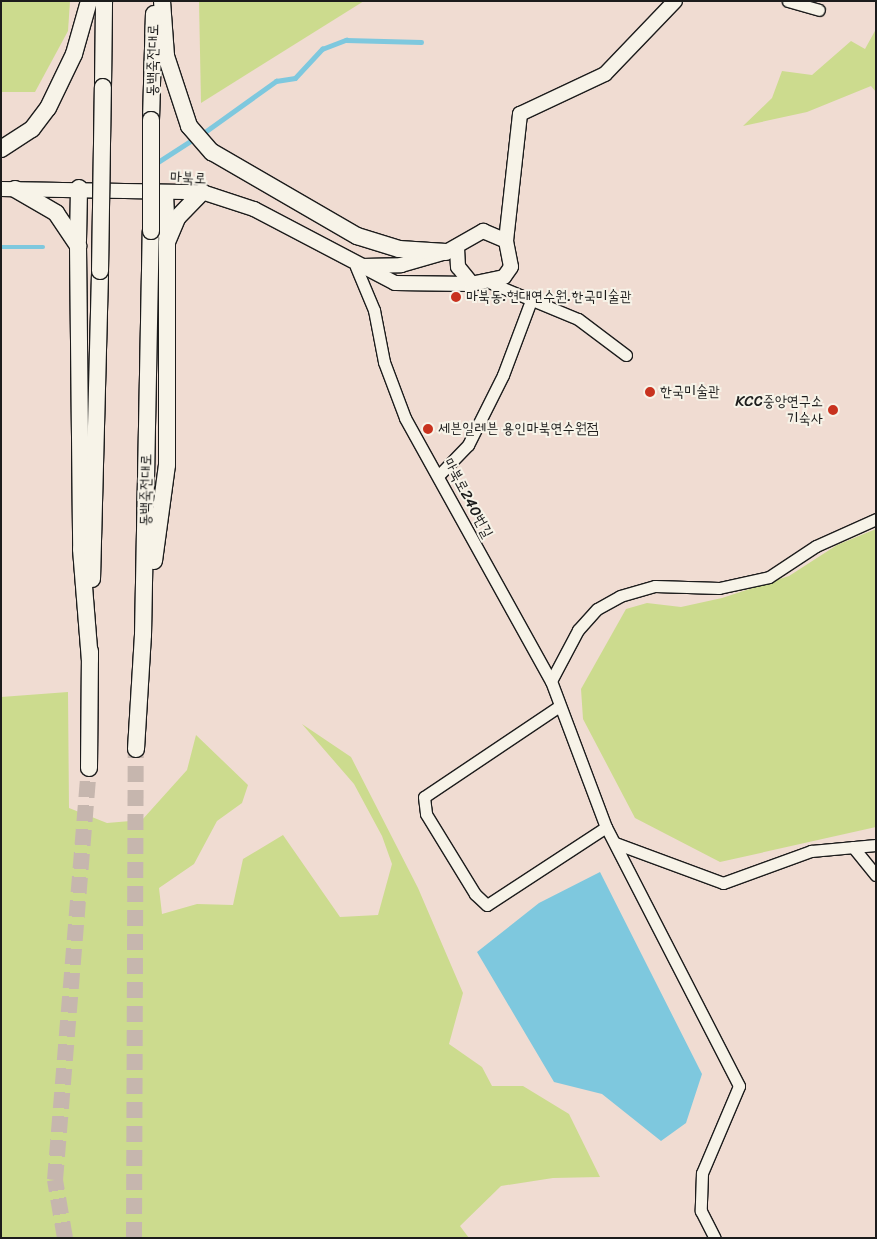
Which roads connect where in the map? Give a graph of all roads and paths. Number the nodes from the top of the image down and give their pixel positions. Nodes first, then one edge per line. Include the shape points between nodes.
1 (89, 1) edge
2 (104, 1) edge
3 (154, 1) edge
4 (162, 1) edge
5 (788, 1) edge
6 (668, 5) edge
7 (819, 10) dead end
8 (1, 149) edge
9 (79, 188) junction
10 (8, 189) edge
11 (202, 192) junction
12 (165, 194) junction
13 (506, 241) junction
14 (167, 242) junction
15 (78, 246) junction
16 (452, 251) junction
17 (356, 267) junction
18 (490, 283) junction
19 (472, 284) junction
20 (530, 303) junction
21 (626, 355) dead end
22 (439, 475) junction
23 (876, 519) edge
24 (143, 635) junction
25 (90, 660) junction
26 (551, 681) junction
27 (558, 707) junction
28 (136, 749) tunnel mouth
29 (89, 768) tunnel mouth
30 (606, 827) junction
31 (615, 843) junction
32 (876, 845) edge
33 (853, 847) junction
34 (876, 875) edge
35 (715, 1238) edge

1 - 8 main road via 74,54 48,108 32,129
2 - 25 main road, bridge
3 - 24 main road, 동백죽전대로, bridge
4 - 16 main road via 166,56 189,126 212,152 358,236 398,249
5 - 7 street
6 - 13 street via 605,74 520,114
9 - 10 street, 마북로
9 - 12 street, 마북로
9 - 15 main road
10 - 15 main road via 56,213
11 - 12 street, 마북로
11 - 14 main road via 177,218
11 - 17 street, 마북로 via 254,209
12 - 14 main road
13 - 16 street via 483,231
13 - 18 street via 511,267 504,278
14 - 24 main road via 167,465
15 - 25 main road via 81,548
16 - 17 street via 402,265
16 - 19 street via 458,267
17 - 19 street, 마북로 via 395,283
17 - 22 street, 마북로240번길 via 374,310 384,362 405,418
18 - 19 street
18 - 20 street
20 - 21 street via 578,319
20 - 22 street via 503,375 468,445
22 - 26 street, 마북로240번길
23 - 26 street via 816,546 769,577 719,588 655,586 620,596 597,609 578,630
24 - 28 main road, 동백죽전대로
25 - 29 main road
26 - 27 street, 마북로240번길
27 - 30 street, 마북로240번길
27 - 30 street via 424,797 426,814 474,894 487,906
30 - 31 street, 마북로240번길
31 - 33 street via 724,883 811,851
31 - 35 street, 마북로240번길 via 739,1086 702,1173 701,1211
32 - 33 street
33 - 34 street

